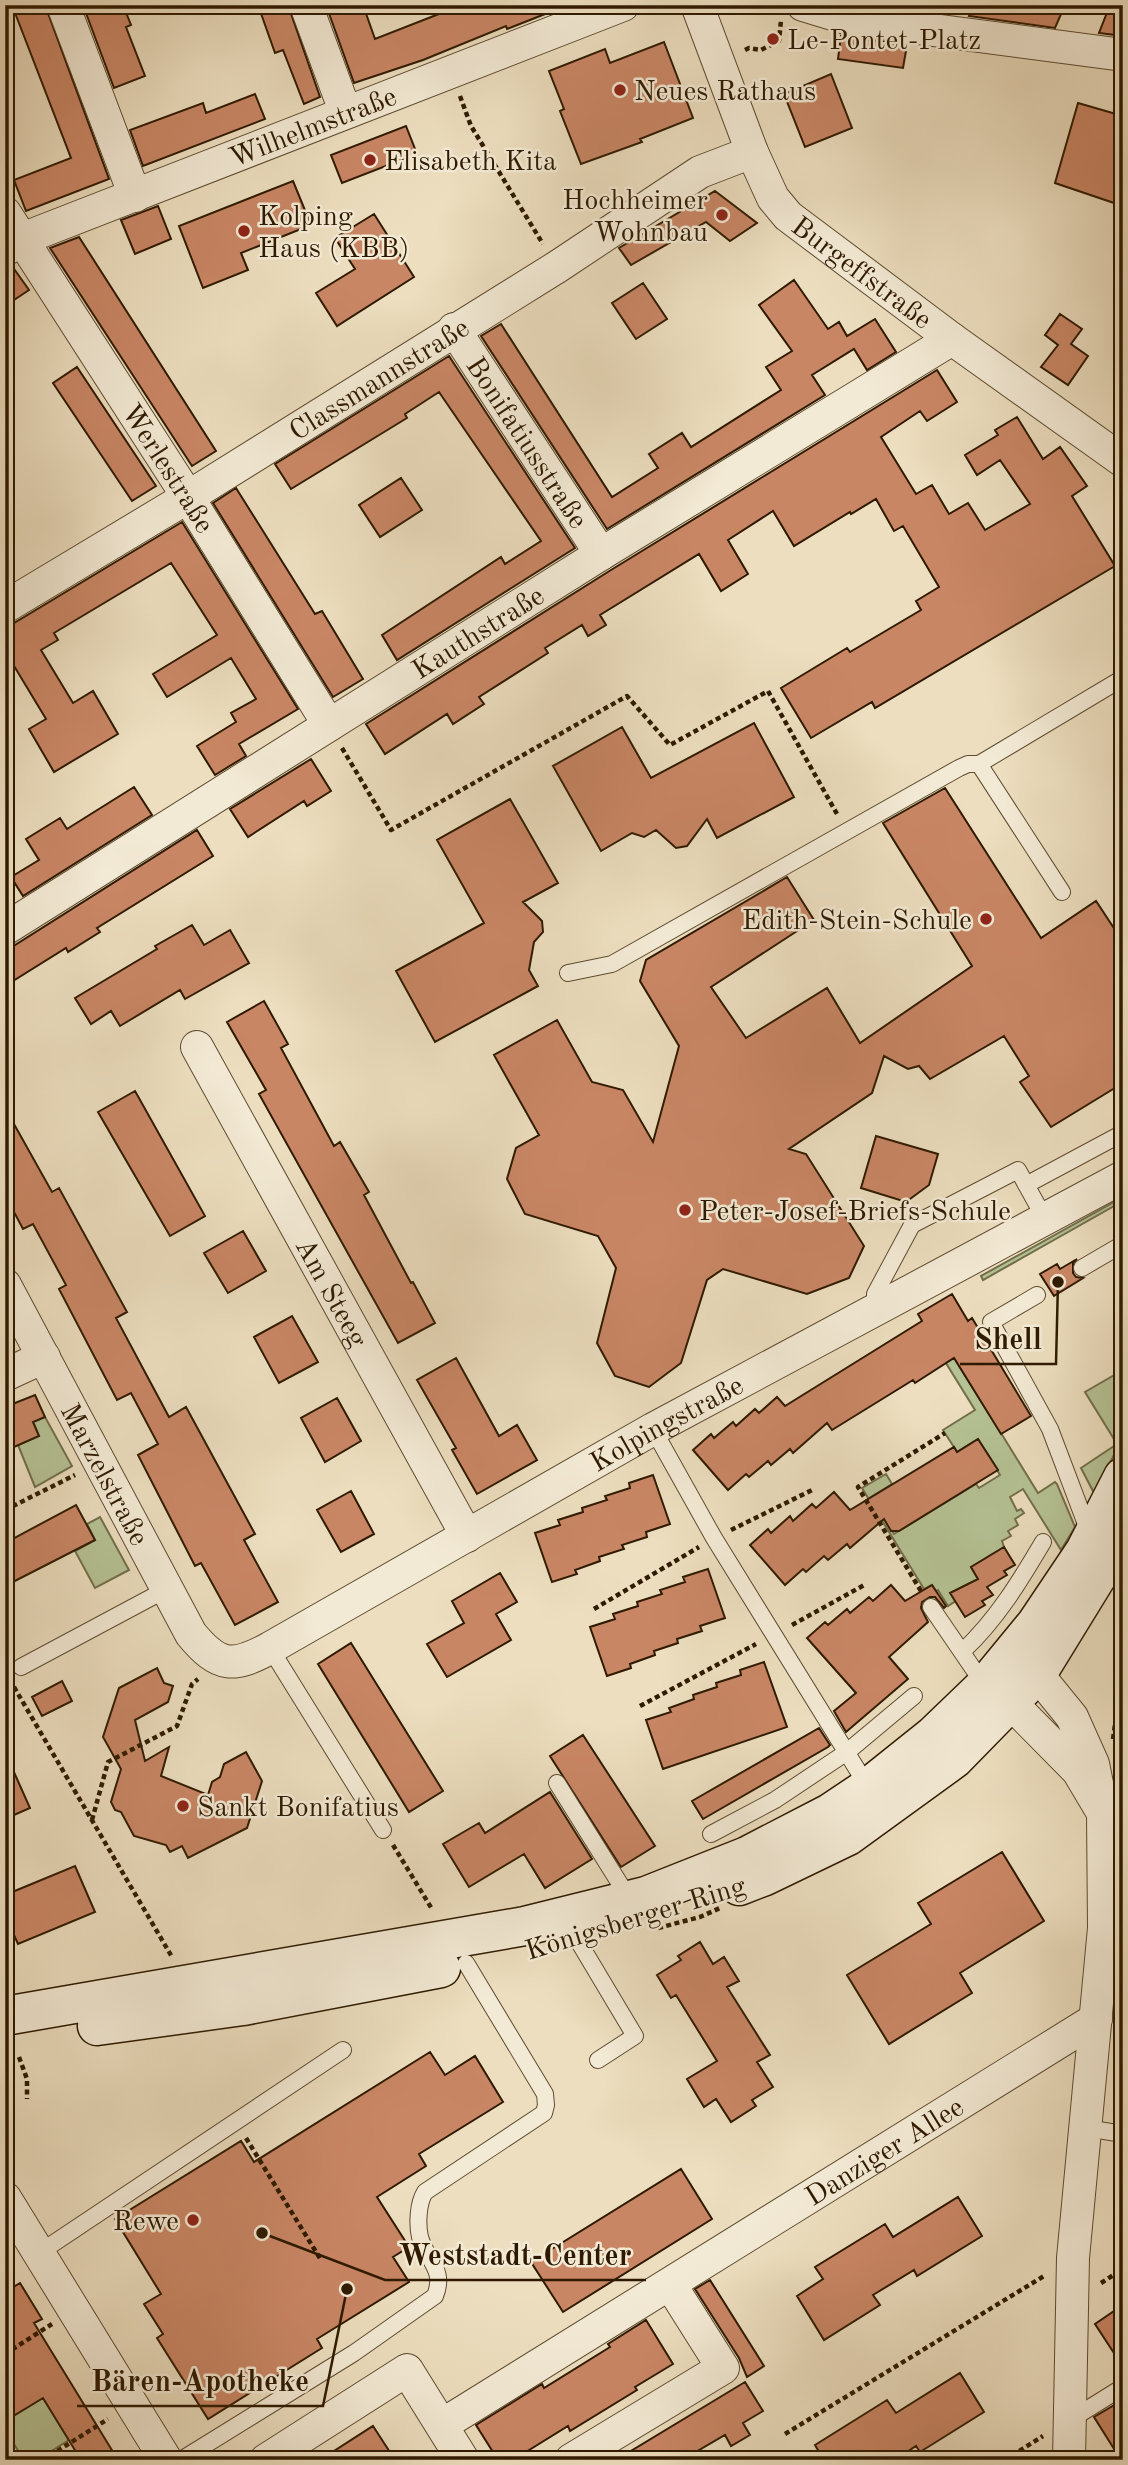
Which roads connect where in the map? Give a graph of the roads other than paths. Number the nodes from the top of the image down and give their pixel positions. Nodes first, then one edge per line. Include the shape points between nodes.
1 (63, 5) edge
2 (306, 5) edge
3 (623, 5) edge
4 (697, 5) edge
5 (792, 11) edge
6 (1123, 55) edge
7 (345, 111) junction
8 (752, 152) junction
9 (135, 196) junction
10 (5, 213) edge
11 (14, 245) edge
12 (454, 330) junction
13 (952, 339) junction
14 (1123, 461) edge
15 (188, 497) junction
16 (601, 554) junction
17 (5, 607) edge
18 (1123, 678) edge
19 (329, 725) junction
20 (979, 764) junction
21 (1062, 892) dead end
22 (5, 929) edge
23 (568, 973) dead end
24 (197, 1047) dead end
25 (1123, 1133) edge
26 (1123, 1177) edge
27 (1026, 1185) junction
28 (1045, 1219) junction
29 (1123, 1244) edge
30 (1082, 1268) dead end
31 (5, 1284) edge
32 (1037, 1295) dead end
33 (876, 1310) junction
34 (44, 1357) junction
35 (5, 1375) edge
36 (653, 1429) junction
37 (1123, 1477) edge
38 (467, 1536) junction
39 (1107, 1536) edge
40 (1043, 1542) dead end
41 (167, 1589) junction
42 (931, 1607) road end
43 (270, 1648) junction
44 (963, 1651) junction
45 (214, 1656) joint
46 (1025, 1664) junction
47 (21, 1667) dead end
48 (998, 1694) junction
49 (914, 1696) dead end
50 (847, 1752) junction
51 (557, 1783) dead end
52 (869, 1787) junction
53 (1103, 1813) junction
54 (383, 1830) road end
55 (710, 1834) dead end
56 (630, 1900) junction
57 (577, 1939) junction
58 (1112, 1954) edge
59 (466, 1963) junction
60 (5, 2016) edge
61 (1096, 2020) junction
62 (12, 2049) edge
63 (343, 2050) dead end
64 (598, 2060) dead end
65 (1086, 2128) junction
66 (1123, 2134) edge
67 (5, 2198) edge
68 (39, 2253) junction
69 (670, 2284) junction
70 (1123, 2387) edge
71 (1068, 2421) junction
72 (442, 2425) junction
73 (166, 2460) edge
74 (181, 2460) edge
75 (266, 2460) edge
76 (463, 2460) edge
77 (570, 2460) edge
78 (1069, 2460) edge

1 - 9 street
2 - 7 street
3 - 7 street, Wilhelmstraße
4 - 8 street, Burgeffstraße
5 - 6 street
7 - 9 street, Wilhelmstraße
8 - 12 street, Classmannstraße via 700,172
8 - 13 street, Burgeffstraße via 773,198 788,216
9 - 11 street, Wilhelmstraße
10 - 11 street, Werlestraße
11 - 15 street, Werlestraße
12 - 15 street, Classmannstraße
12 - 16 street, Bonifatiusstraße
13 - 14 street, Burgeffstraße
13 - 16 street, Kauthstraße
15 - 17 street, Classmannstraße
15 - 19 street, Werlestraße
16 - 19 street, Kauthstraße
18 - 20 lane
19 - 22 street, Kauthstraße
20 - 21 lane
20 - 23 lane via 959,768 612,964
24 - 38 street, Am Steeg
25 - 27 lane
26 - 28 street, Kolpingstraße
27 - 28 lane
27 - 33 lane via 1018,1170 912,1225 875,1294
28 - 33 street, Kolpingstraße
29 - 30 lane
31 - 34 street, Marzelstraße
32 - 39 lane via 991,1322
33 - 36 street, Kolpingstraße
34 - 35 street
34 - 41 street, Marzelstraße
36 - 38 street, Kolpingstraße
36 - 50 lane
37 - 39 main road, Königsberger Ring
38 - 43 street, Kolpingstraße
39 - 46 main road, Königsberger Ring via 1036,1625
40 - 44 lane via 1015,1590
41 - 45 street, Marzelstraße via 191,1634
41 - 47 lane
42 - 44 lane
43 - 45 street, Kolpingstraße via 246,1661
43 - 54 lane
44 - 48 lane
46 - 48 main road, Königsberger Ring
46 - 53 street via 1072,1717 1093,1764
48 - 52 main road, Königsberger Ring via 934,1735
48 - 53 street via 1078,1771
48 - 57 main road, Königsberger Ring via 954,1759 848,1836 688,1906
49 - 50 lane, Königsberger Ring
50 - 52 lane
50 - 55 lane, Königsberger Ring via 775,1800
51 - 56 lane
52 - 56 main road, Königsberger Ring via 747,1856
53 - 58 street via 1104,1928
56 - 60 main road, Königsberger Ring via 525,1926
57 - 59 main road, Königsberger Ring
57 - 64 lane via 635,2036
58 - 61 street
59 - 62 main road, Königsberger Ring
59 - 74 lane via 545,2094 544,2113 425,2192 420,2201 420,2237 437,2270 435,2295 354,2353
61 - 65 street
61 - 69 street, Danziger Allee
63 - 68 lane
65 - 66 lane
65 - 71 street via 1073,2258
67 - 68 street
68 - 73 street
69 - 72 street, Danziger Allee
69 - 77 street via 723,2368
70 - 71 lane
71 - 78 street
72 - 75 street via 407,2370
72 - 76 street

